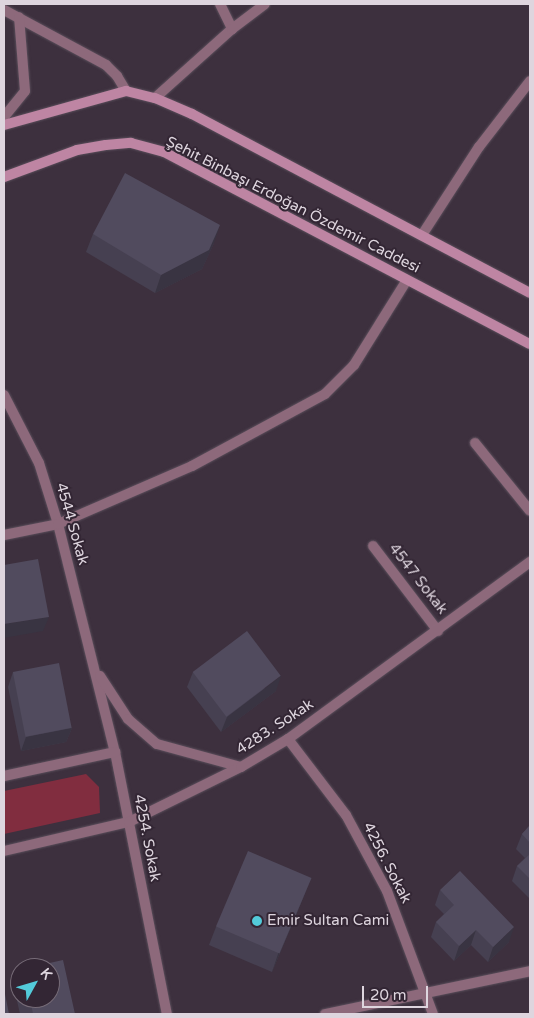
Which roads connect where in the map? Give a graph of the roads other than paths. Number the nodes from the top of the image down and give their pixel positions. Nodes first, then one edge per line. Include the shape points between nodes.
1 (220, 4) edge
2 (265, 4) edge
3 (4, 10) edge
4 (19, 17) junction
5 (232, 29) junction
6 (530, 81) edge
7 (126, 91) junction
8 (155, 98) junction
9 (4, 117) edge
10 (4, 124) edge
11 (4, 176) edge
12 (422, 235) junction
13 (407, 280) junction
14 (530, 293) edge
15 (530, 344) edge
16 (4, 395) edge
17 (475, 443) dead end
18 (530, 511) edge
19 (58, 524) junction
20 (4, 535) edge
21 (373, 546) dead end
22 (530, 562) edge
23 (438, 631) junction
24 (95, 668) junction
25 (288, 739) junction
26 (115, 752) junction
27 (241, 767) junction
28 (4, 776) edge
29 (129, 822) junction
30 (4, 851) edge
31 (530, 971) edge
32 (427, 992) junction
33 (167, 1014) edge
34 (325, 1014) edge
35 (433, 1014) edge

1 - 5 street
2 - 5 street
3 - 4 street
4 - 7 street via 106,65
4 - 9 street via 25,91
5 - 8 street
6 - 12 street via 480,147
7 - 8 main road, Şehit Binbaşı Erdoğan Özdemir Caddesi
7 - 10 main road, Şehit Binbaşı Erdoğan Özdemir Caddesi
8 - 12 main road, Şehit Binbaşı Erdoğan Özdemir Caddesi via 192,114
11 - 13 main road, Şehit Binbaşı Erdoğan Özdemir Caddesi via 77,150 130,143 164,152
12 - 14 main road, Şehit Binbaşı Erdoğan Özdemir Caddesi
13 - 15 main road, Şehit Binbaşı Erdoğan Özdemir Caddesi
13 - 19 street via 354,365 325,394 192,466
16 - 19 street, 4544 Sokak via 39,463
17 - 18 street
19 - 20 street
19 - 24 street, 4544 Sokak
21 - 23 street, 4547 Sokak
22 - 23 street, 4283. Sokak
23 - 25 street, 4283. Sokak
24 - 26 street, 4254. Sokak
24 - 27 street via 128,719 156,744
25 - 27 street, 4283. Sokak
25 - 32 street, 4256. Sokak via 346,815 387,891
26 - 28 street
26 - 29 street, 4254. Sokak
27 - 29 street, 4283. Sokak
29 - 30 street, 4283. Sokak
29 - 33 street, 4254. Sokak
31 - 32 street
32 - 34 street
32 - 35 street, 4256. Sokak

